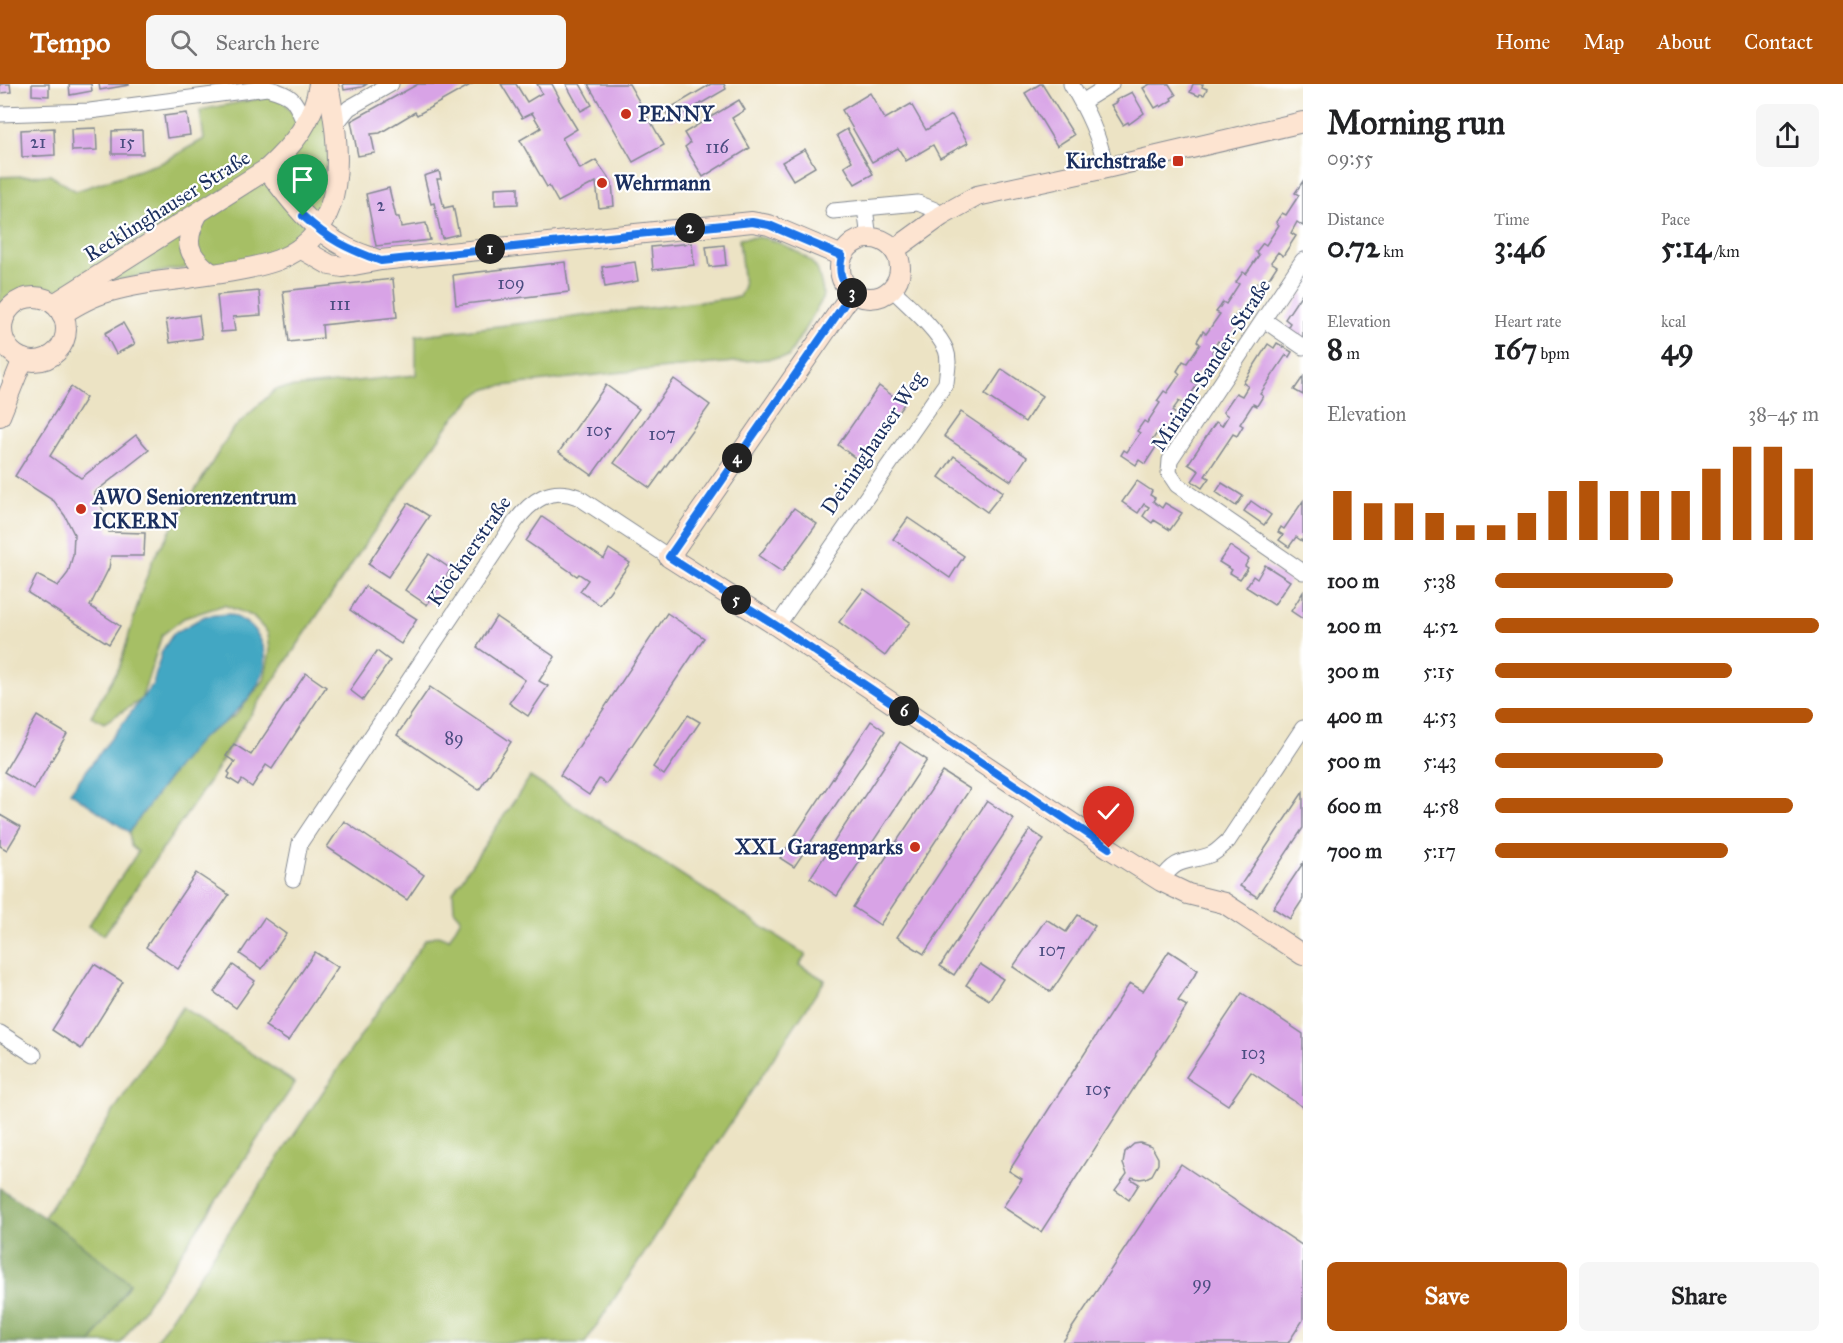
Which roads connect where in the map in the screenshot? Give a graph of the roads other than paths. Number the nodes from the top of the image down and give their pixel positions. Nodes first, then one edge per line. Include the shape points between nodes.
1 (319, 84) edge
2 (328, 84) edge
3 (391, 84) edge
4 (1071, 84) edge
5 (1111, 84) edge
6 (1082, 102) junction
7 (0, 114) edge
8 (1303, 122) edge
9 (305, 125) junction
10 (335, 125) junction
11 (1106, 168) junction
12 (267, 169) junction
13 (864, 208) junction
14 (832, 211) dead end
15 (198, 213) junction
16 (941, 216) junction
17 (319, 231) junction
18 (869, 237) junction
19 (300, 248) junction
20 (894, 250) junction
21 (842, 256) junction
22 (1303, 260) edge
23 (381, 261) junction
24 (212, 274) junction
25 (892, 289) junction
26 (852, 293) junction
27 (58, 309) junction
28 (3, 314) edge
29 (1264, 320) junction
30 (1303, 346) edge
31 (23, 359) junction
32 (0, 416) edge
33 (669, 557) junction
34 (1303, 572) edge
35 (777, 626) junction
36 (1303, 728) edge
37 (293, 879) dead end
38 (1161, 881) junction
39 (1303, 955) edge
40 (0, 1033) edge
41 (34, 1055) dead end

1 - 9 main road
2 - 10 main road
3 - 10 street via 349,108
4 - 6 street
5 - 6 street
6 - 11 street via 1101,143
7 - 9 street via 90,111 267,88 286,93
8 - 11 main road
9 - 12 main road via 291,147
10 - 17 main road via 337,174
11 - 16 main road via 977,196
12 - 15 main road, Recklinghauser Straße
12 - 17 main road, Recklinghauser Straße
13 - 14 street
13 - 16 street via 918,203
13 - 18 street
15 - 24 main road via 188,234 188,244 192,255
15 - 27 main road, Recklinghauser Straße
16 - 20 main road
17 - 19 main road, Recklinghauser Straße
17 - 23 main road, Recklinghauser Straße via 349,249
18 - 20 main road
18 - 21 main road via 852,243
19 - 23 main road, Recklinghauser Straße via 330,265 343,267
19 - 24 main road, Recklinghauser Straße via 258,266
20 - 25 main road via 900,266
21 - 23 main road, Recklinghauser Straße via 769,225 752,222
21 - 26 main road via 840,277
22 - 29 street, Miriam-Sander-Straße
24 - 27 main road, Recklinghauser Straße via 106,292
25 - 26 main road via 868,299
25 - 35 street, Deininghauser Weg via 946,350 946,383
26 - 33 main road
27 - 28 main road via 35,297 18,301
27 - 31 main road via 66,332 58,350 42,360
28 - 31 main road via 4,340
29 - 30 street
29 - 34 street, Miriam-Sander-Straße via 1170,460 1169,473 1177,485
31 - 32 main road
33 - 35 main road
33 - 37 street, Klöcknerstraße via 567,493 543,496 527,507 300,843
35 - 38 main road
36 - 38 street via 1227,841 1213,853 1178,862
38 - 39 main road via 1188,894 1224,903
40 - 41 street

